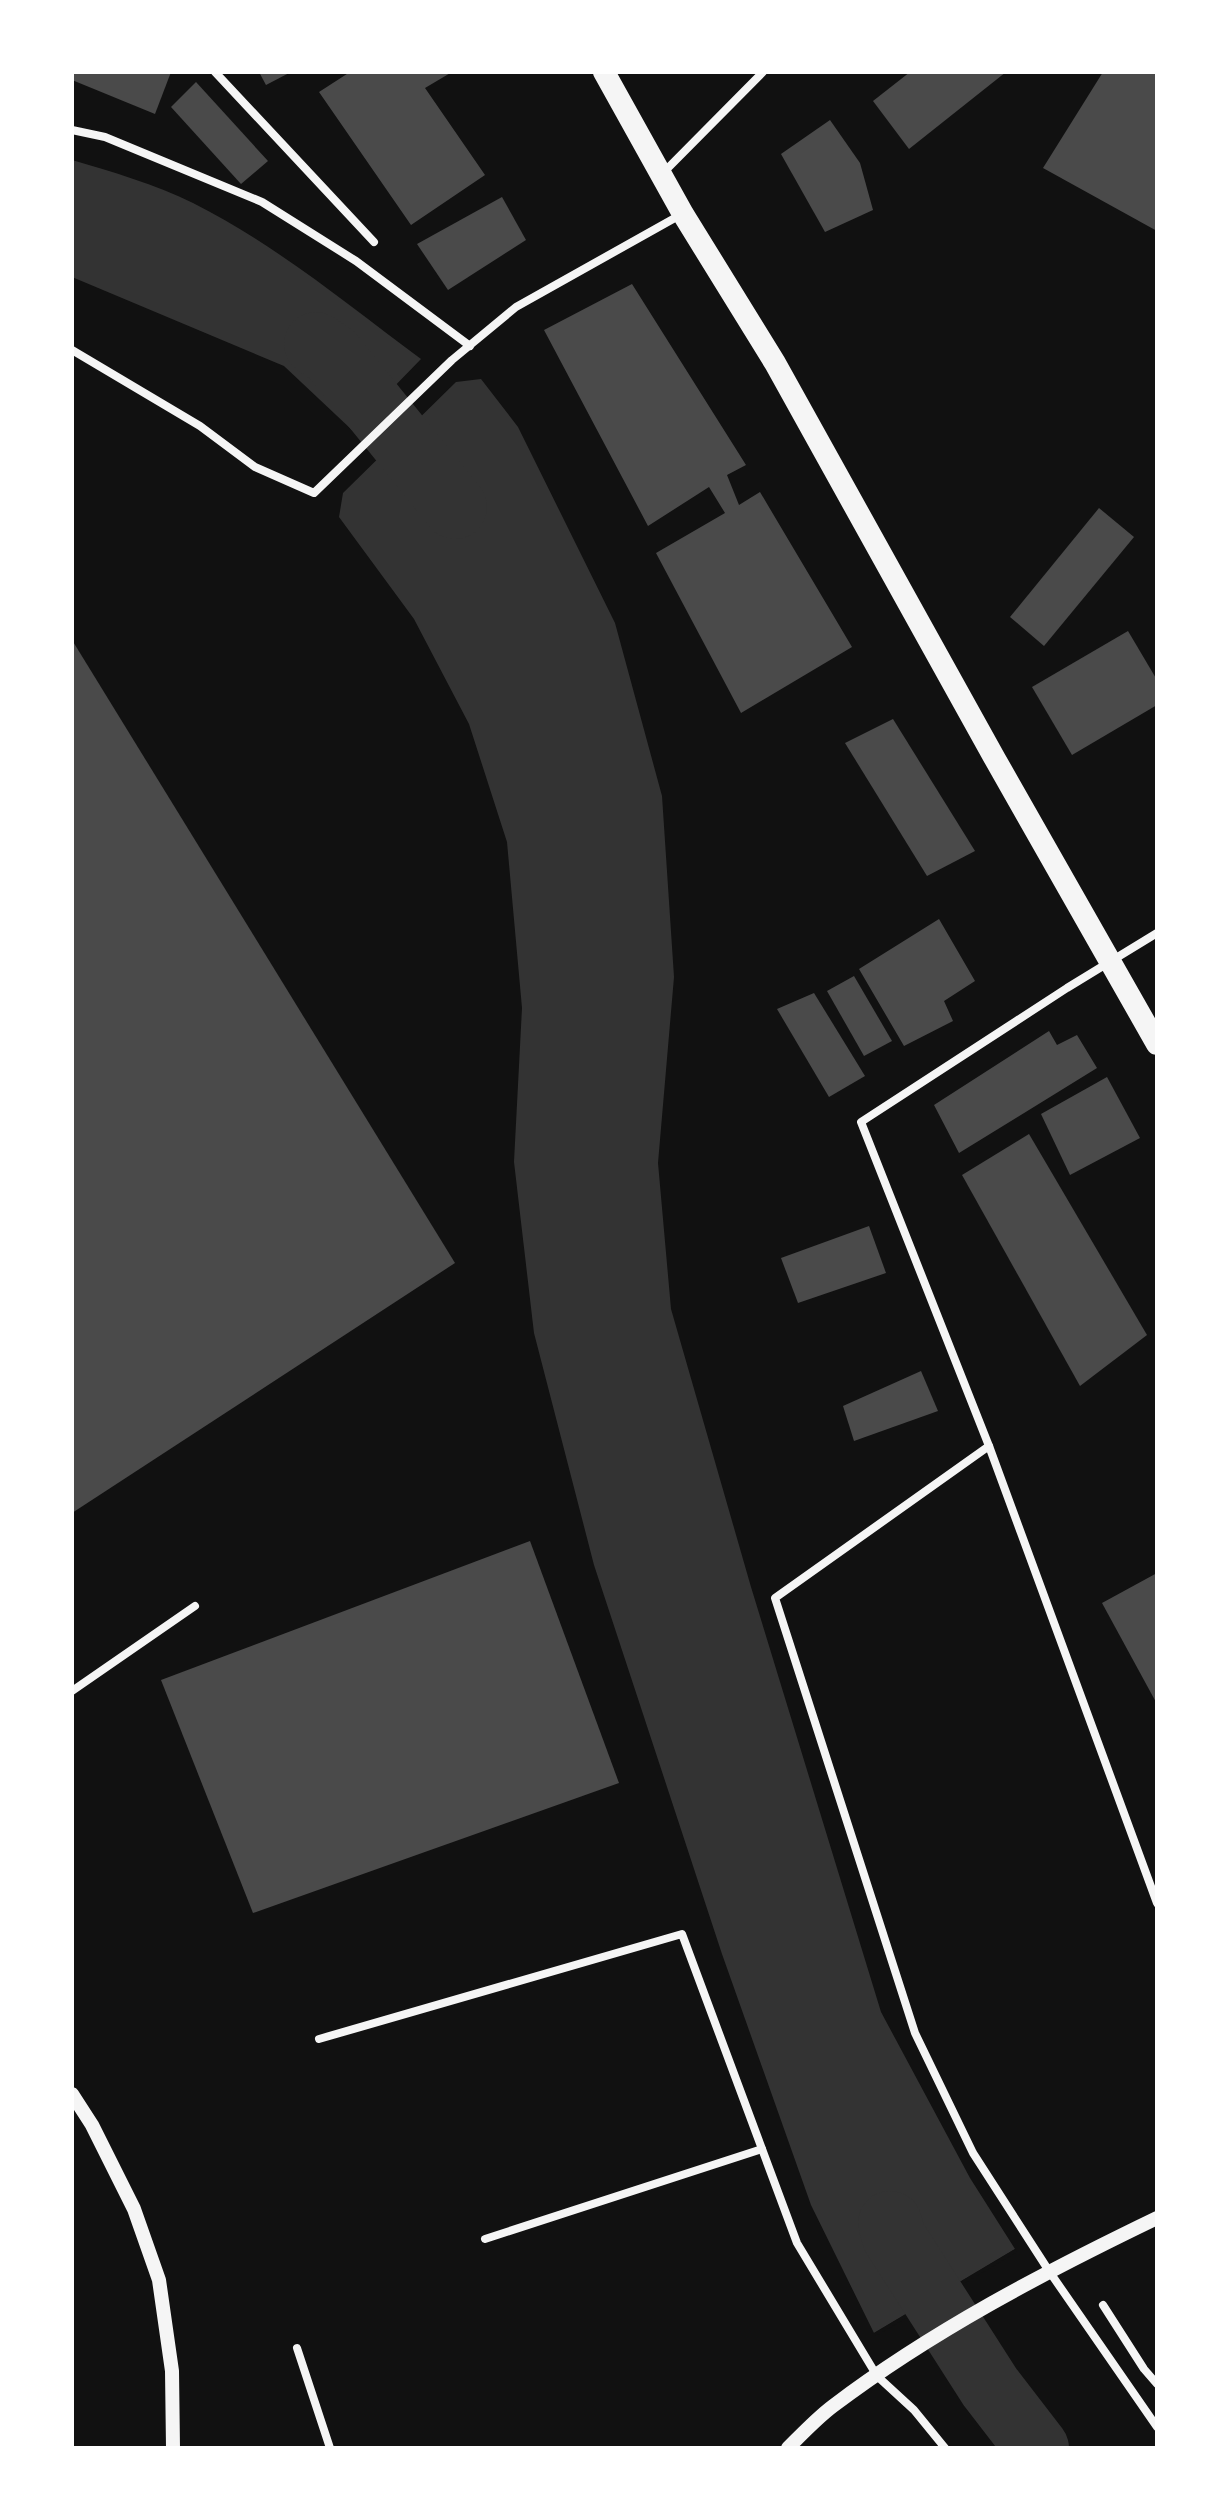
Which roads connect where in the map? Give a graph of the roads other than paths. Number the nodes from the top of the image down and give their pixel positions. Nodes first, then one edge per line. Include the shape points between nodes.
1 (215, 72) edge
2 (604, 72) edge
3 (763, 72) edge
4 (72, 130) edge
5 (662, 174) junction
6 (683, 214) junction
7 (374, 242) dead end
8 (470, 346) junction
9 (72, 350) edge
10 (1157, 933) edge
11 (1110, 962) junction
12 (1157, 1044) edge
13 (989, 1446) junction
14 (195, 1606) dead end
15 (72, 1691) edge
16 (1157, 1903) edge
17 (319, 2039) dead end
18 (72, 2094) edge
19 (762, 2149) junction
20 (1157, 2218) edge
21 (485, 2239) dead end
22 (1044, 2274) junction
23 (1103, 2305) dead end
24 (297, 2348) dead end
25 (877, 2376) junction
26 (1157, 2384) edge
27 (1157, 2427) edge
28 (173, 2448) edge
29 (330, 2448) edge
30 (788, 2448) edge
31 (945, 2448) edge

1 - 7 street
2 - 5 highway
3 - 5 street
4 - 8 street via 105,137 262,202 356,261
5 - 6 highway
6 - 8 street via 516,307
6 - 11 highway via 775,363
8 - 9 street via 314,493 255,467 200,426
10 - 11 street
11 - 12 highway
11 - 13 street via 861,1122
13 - 16 street
13 - 22 street via 775,1598 915,2033 973,2153
14 - 15 street
17 - 19 street via 682,1934
18 - 28 street via 134,2209 159,2280 172,2371
19 - 21 street
19 - 25 street via 797,2243
20 - 22 street
22 - 25 street
22 - 27 street
23 - 26 street
24 - 29 street
25 - 30 street via 831,2407
25 - 31 street

